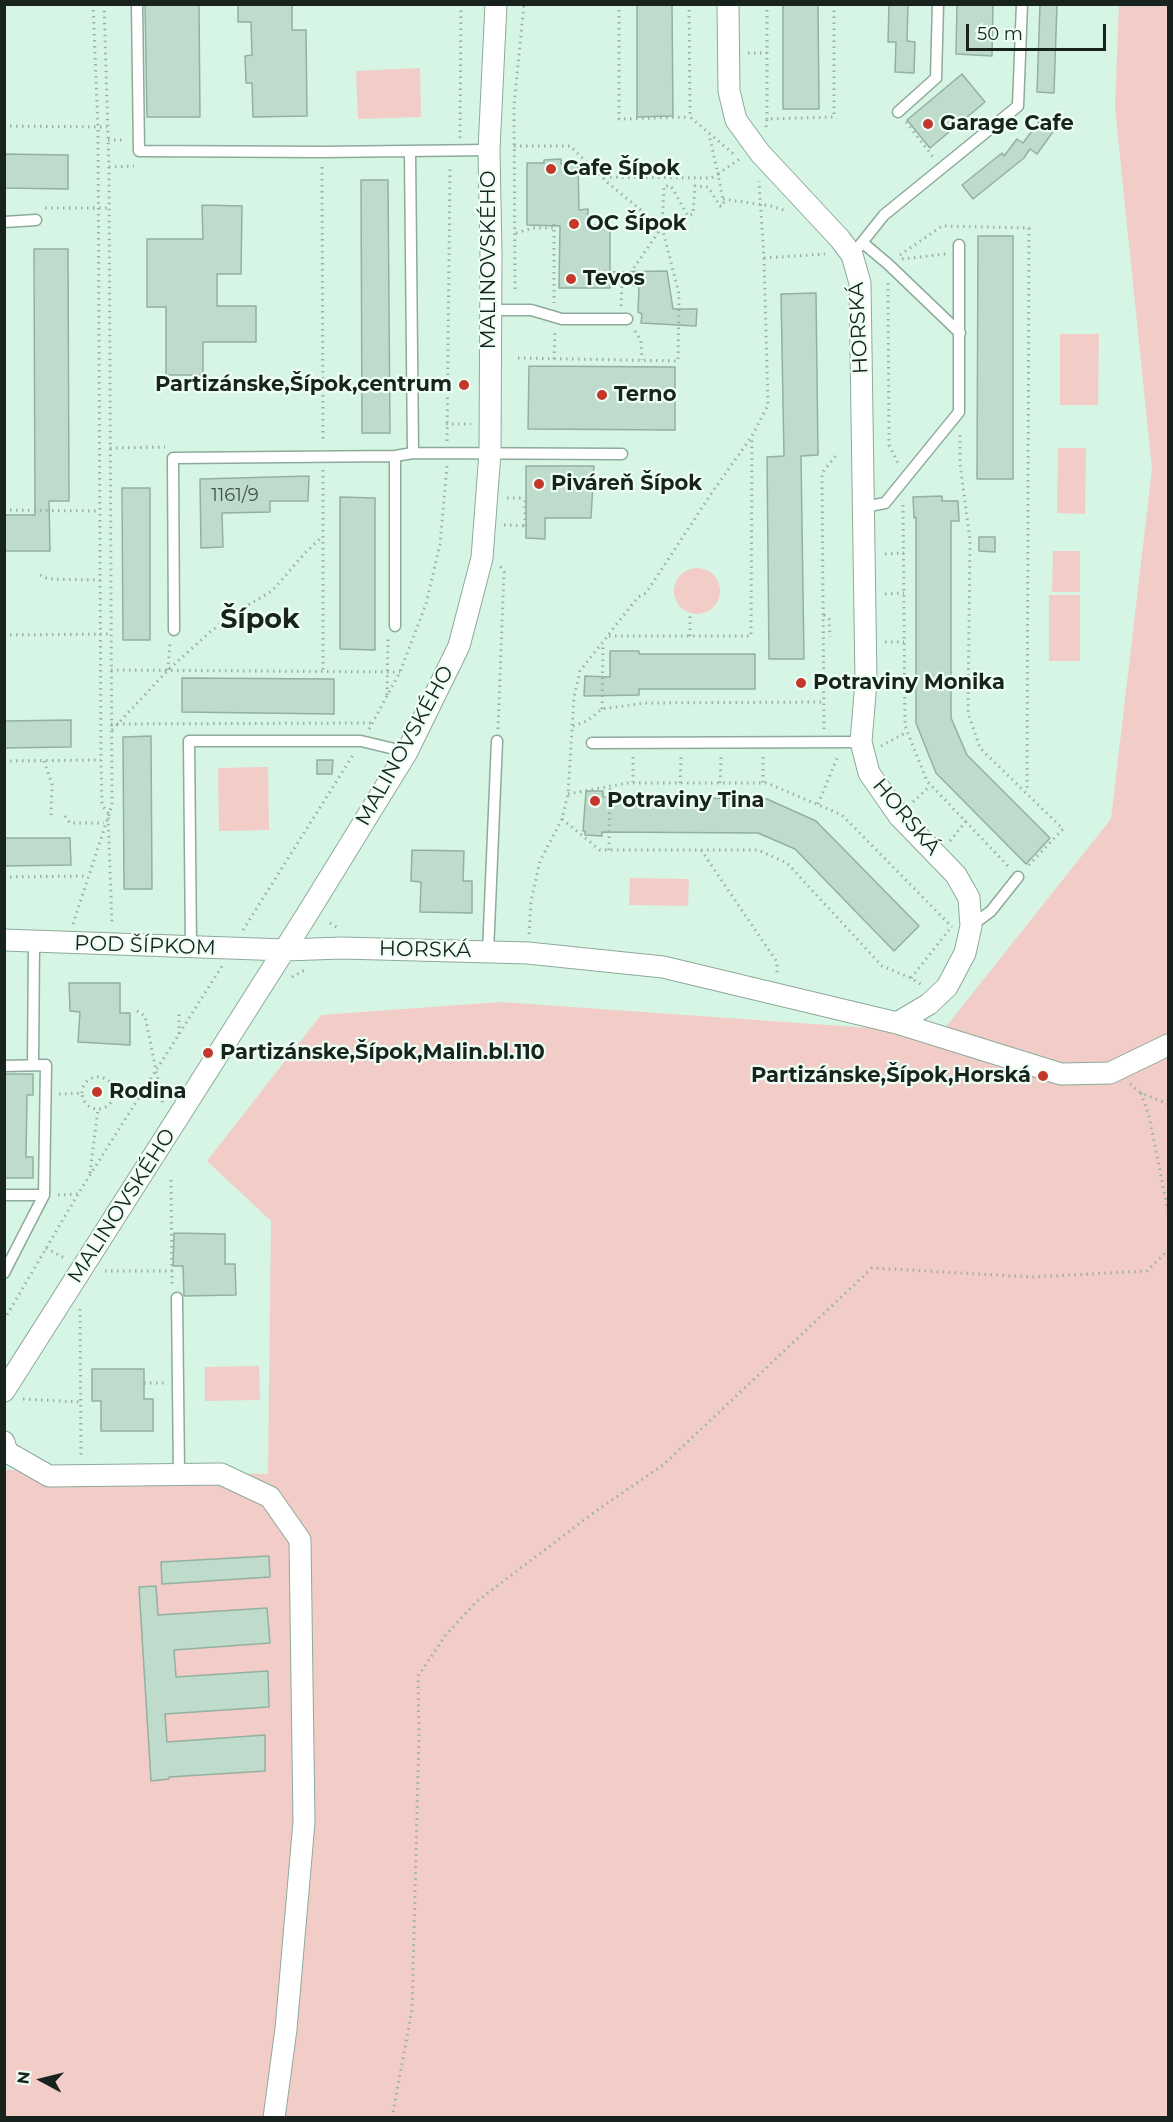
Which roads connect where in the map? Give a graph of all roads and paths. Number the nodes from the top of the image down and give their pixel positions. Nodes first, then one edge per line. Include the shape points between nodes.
1 (93, 4) edge
2 (104, 4) edge
3 (137, 4) edge
4 (461, 4) edge
5 (496, 4) edge
6 (524, 4) edge
7 (619, 4) edge
8 (689, 4) edge
9 (728, 4) edge
10 (767, 4) edge
11 (834, 4) edge
12 (938, 4) edge
13 (1022, 4) edge
14 (94, 38) junction
15 (105, 38) junction
16 (757, 53) dead end
17 (767, 54) junction
18 (898, 112) joint
19 (690, 117) junction
20 (767, 119) junction
21 (4, 126) edge
22 (107, 127) junction
23 (98, 128) junction
24 (710, 134) junction
25 (459, 143) dead end
26 (752, 143) junction
27 (514, 146) junction
28 (489, 150) junction
29 (322, 152) junction
30 (410, 152) junction
31 (749, 165) dead end
32 (134, 166) dead end
33 (450, 166) dead end
34 (109, 167) junction
35 (941, 168) junction
36 (758, 171) dead end
37 (718, 174) junction
38 (604, 177) junction
39 (664, 178) junction
40 (664, 186) junction
41 (723, 199) junction
42 (760, 206) junction
43 (98, 207) junction
44 (43, 208) dead end
45 (109, 208) junction
46 (792, 213) dead end
47 (36, 220) dead end
48 (4, 222) edge
49 (662, 227) junction
50 (516, 233) junction
51 (959, 245) dead end
52 (857, 249) junction
53 (554, 254) junction
54 (559, 254) dead end
55 (825, 254) dead end
56 (941, 255) dead end
57 (764, 258) junction
58 (906, 258) dead end
59 (888, 264) junction
60 (554, 269) dead end
61 (515, 289) dead end
62 (99, 301) junction
63 (109, 301) junction
64 (490, 310) junction
65 (624, 319) junction
66 (960, 333) junction
67 (518, 358) dead end
68 (642, 360) junction
69 (959, 412) junction
70 (447, 424) junction
71 (471, 424) dead end
72 (752, 436) junction
73 (172, 447) dead end
74 (110, 448) junction
75 (447, 452) junction
76 (413, 453) junction
77 (490, 453) junction
78 (622, 454) dead end
79 (837, 454) dead end
80 (395, 456) junction
81 (323, 457) junction
82 (99, 474) junction
83 (110, 474) junction
84 (903, 483) junction
85 (506, 498) dead end
86 (864, 507) junction
87 (4, 510) edge
88 (100, 511) junction
89 (503, 525) dead end
90 (323, 536) junction
91 (904, 553) junction
92 (883, 554) dead end
93 (499, 564) dead end
94 (40, 575) dead end
95 (100, 579) junction
96 (904, 593) junction
97 (884, 594) dead end
98 (690, 614) dead end
99 (824, 615) junction
100 (395, 626) joint
101 (100, 634) junction
102 (111, 634) junction
103 (4, 635) edge
104 (172, 635) joint
105 (609, 636) junction
106 (690, 636) junction
107 (830, 637) dead end
108 (888, 642) dead end
109 (904, 642) junction
110 (603, 643) junction
111 (111, 670) junction
112 (168, 670) junction
113 (323, 672) junction
114 (387, 672) junction
115 (400, 672) junction
116 (904, 682) junction
117 (888, 683) dead end
118 (387, 696) junction
119 (824, 702) junction
120 (602, 709) junction
121 (118, 723) junction
122 (373, 723) junction
123 (111, 724) junction
124 (573, 727) junction
125 (111, 731) junction
126 (907, 732) junction
127 (898, 737) dead end
128 (361, 741) junction
129 (498, 741) joint
130 (101, 742) junction
131 (111, 742) junction
132 (824, 742) junction
133 (861, 742) junction
134 (592, 743) dead end
135 (406, 752) junction
136 (838, 759) dead end
137 (101, 760) junction
138 (44, 761) junction
139 (4, 762) edge
140 (633, 768) dead end
141 (681, 768) dead end
142 (720, 768) dead end
143 (763, 768) dead end
144 (633, 782) junction
145 (680, 783) junction
146 (720, 783) junction
147 (763, 783) junction
148 (930, 785) junction
149 (610, 786) junction
150 (1027, 792) junction
151 (923, 793) dead end
152 (568, 794) junction
153 (818, 804) junction
154 (108, 813) junction
155 (51, 816) dead end
156 (65, 816) dead end
157 (562, 819) junction
158 (966, 821) junction
159 (107, 823) junction
160 (956, 834) dead end
161 (609, 850) junction
162 (701, 850) junction
163 (88, 876) junction
164 (4, 877) edge
165 (1018, 877) junction
166 (306, 916) junction
167 (330, 923) dead end
168 (960, 928) junction
169 (343, 932) dead end
170 (70, 934) dead end
171 (113, 936) dead end
172 (239, 937) dead end
173 (529, 938) dead end
174 (4, 940) edge
175 (34, 942) junction
176 (191, 946) junction
177 (327, 949) junction
178 (285, 950) junction
179 (488, 952) junction
180 (226, 960) dead end
181 (312, 967) dead end
182 (767, 975) dead end
183 (291, 977) dead end
184 (910, 978) junction
185 (915, 990) dead end
186 (137, 1011) dead end
187 (179, 1012) dead end
188 (897, 1023) junction
189 (179, 1034) junction
190 (1168, 1046) edge
191 (33, 1065) junction
192 (4, 1066) edge
193 (156, 1071) junction
194 (145, 1088) junction
195 (115, 1092) junction
196 (81, 1093) junction
197 (46, 1095) junction
198 (1168, 1104) edge
199 (98, 1109) junction
200 (165, 1115) dead end
201 (90, 1175) junction
202 (171, 1180) dead end
203 (78, 1194) junction
204 (44, 1195) junction
205 (4, 1196) edge
206 (1168, 1211) edge
207 (45, 1248) junction
208 (1168, 1250) edge
209 (71, 1262) dead end
210 (95, 1271) dead end
211 (172, 1271) junction
212 (4, 1273) edge
213 (177, 1298) joint
214 (80, 1308) dead end
215 (4, 1320) edge
216 (144, 1383) dead end
217 (179, 1383) junction
218 (11, 1395) edge
219 (81, 1402) junction
220 (5, 1449) edge
221 (179, 1474) junction
222 (81, 1475) junction
223 (273, 2118) edge
224 (392, 2118) edge

1 - 14 path
2 - 15 path
3 - 29 lane via 138,151
4 - 25 path
5 - 28 street, MALINOVSKÉHO
6 - 27 path
7 - 19 path via 619,119
8 - 19 path
9 - 26 street, HORSKÁ via 729,91 736,120
10 - 17 path
11 - 20 path via 834,117
12 - 18 lane via 936,78
13 - 35 lane via 1018,106
14 - 15 path
14 - 23 path
15 - 22 path
16 - 17 path
17 - 20 path
18 - 35 path
19 - 24 path
20 - 26 path
21 - 23 path
22 - 23 path
22 - 34 path
23 - 43 path
24 - 26 path
24 - 37 path
26 - 31 path
26 - 37 path
26 - 52 street, HORSKÁ via 840,239
27 - 38 path via 570,146
27 - 50 path
28 - 30 lane
28 - 64 street, MALINOVSKÉHO
29 - 30 lane
29 - 81 path
30 - 76 lane
32 - 34 path
33 - 70 path
34 - 45 path
35 - 52 lane via 884,215
36 - 42 path
37 - 39 path via 711,178
37 - 41 path
38 - 39 path
38 - 49 path
39 - 40 path
40 - 41 path via 671,186 688,216 693,214 695,186 708,187 720,206
40 - 49 path
41 - 42 path
42 - 46 path
42 - 57 path
43 - 44 path
43 - 45 path
43 - 62 path
45 - 63 path
47 - 48 lane
49 - 65 path via 622,285
49 - 68 path via 679,294 678,361
50 - 53 path via 554,226
50 - 61 path
51 - 66 lane
52 - 59 lane
52 - 86 street, HORSKÁ
53 - 54 path
53 - 60 path
55 - 57 path
56 - 58 path
57 - 72 path via 768,405
59 - 66 lane
59 - 84 path via 889,445 903,473
59 - 150 path via 942,226 1029,228
62 - 63 path
62 - 82 path
63 - 74 path
64 - 65 lane via 531,310 562,319
64 - 77 street, MALINOVSKÉHO
65 - 68 path via 641,341
66 - 69 lane
67 - 68 path
69 - 84 lane
69 - 150 path via 960,465 970,540 968,713 980,748
70 - 71 path
70 - 75 path
72 - 105 path via 646,593
72 - 106 path via 752,636
73 - 74 path
74 - 83 path
75 - 76 lane
75 - 77 lane
75 - 115 path via 440,544 426,604
76 - 80 lane
77 - 78 lane
77 - 135 street, MALINOVSKÉHO via 482,558 459,646
79 - 99 path via 822,473
80 - 81 lane
80 - 100 lane
81 - 90 path
81 - 104 lane via 173,458
82 - 83 path
82 - 88 path
83 - 102 path
84 - 86 lane via 885,503
84 - 91 path
85 - 89 path via 526,498 526,526
86 - 133 street, HORSKÁ via 866,682
87 - 88 path
88 - 95 path
90 - 112 path via 272,591 233,614
90 - 113 path
91 - 92 path
91 - 96 path
93 - 129 path via 504,572
94 - 95 path via 48,579
95 - 101 path
96 - 97 path
96 - 109 path
98 - 106 path
99 - 107 path via 829,619
99 - 119 path
100 - 114 path via 388,638
101 - 102 path
101 - 103 path
101 - 130 path
102 - 111 path
104 - 112 path
105 - 106 path
105 - 110 path
108 - 109 path
109 - 116 path
110 - 120 path
110 - 124 path via 580,671
111 - 112 path
111 - 123 path
112 - 113 path
112 - 121 path
113 - 114 path
114 - 115 path
114 - 118 path
115 - 118 path
116 - 117 path
116 - 126 path
118 - 122 path
119 - 120 path via 644,703
119 - 132 path
120 - 124 path
121 - 122 path
121 - 123 path
121 - 125 path
122 - 128 path
123 - 125 path
124 - 152 path
125 - 131 path
126 - 127 path
126 - 148 path
128 - 135 lane
128 - 172 path
128 - 176 lane via 189,741
129 - 179 lane
130 - 131 path
130 - 137 path
131 - 154 path via 112,805
132 - 133 lane
132 - 134 lane
133 - 168 street, HORSKÁ via 869,773 899,816 956,875 969,898
135 - 166 street, MALINOVSKÉHO
136 - 153 path
137 - 138 path
137 - 154 path via 102,805
138 - 139 path
138 - 155 path via 52,784
140 - 144 path
141 - 145 path
142 - 146 path
143 - 147 path
144 - 145 path
144 - 149 path
145 - 146 path
146 - 147 path
147 - 153 path
148 - 151 path
148 - 158 path
149 - 152 path
149 - 161 path
150 - 165 path via 1063,829
152 - 157 path
153 - 168 path via 842,815
154 - 159 path
156 - 159 path via 70,824
157 - 161 path via 600,850
157 - 173 path via 540,861 531,901
158 - 160 path
158 - 165 path
159 - 163 path
159 - 171 path
161 - 162 path
162 - 182 path via 777,962 777,977
162 - 184 path via 758,850 787,863 882,966
163 - 164 path
163 - 170 path
165 - 168 lane via 991,911
166 - 177 street
166 - 178 street, MALINOVSKÉHO
167 - 169 path
168 - 184 path
168 - 188 street, HORSKÁ via 965,953 946,987 929,1004
174 - 175 street, POD ŠÍPKOM
175 - 176 street, POD ŠÍPKOM
175 - 191 lane
176 - 178 street, POD ŠÍPKOM
177 - 178 street, HORSKÁ
177 - 179 street, HORSKÁ
178 - 218 street, MALINOVSKÉHO
179 - 188 street, HORSKÁ via 663,967
180 - 189 path
181 - 183 path
184 - 185 path via 923,985
186 - 193 path via 145,1016
187 - 189 path
188 - 190 street via 1061,1074 1110,1073
189 - 193 path
191 - 192 lane
191 - 197 lane via 46,1065
193 - 194 path
193 - 200 path
194 - 195 path
194 - 201 path
195 - 196 path via 110,1081 98,1076 86,1081
195 - 199 path via 110,1104
196 - 197 path
196 - 199 path via 87,1104
197 - 204 lane
198 - 206 path via 1141,1092
199 - 201 path
201 - 203 path
202 - 211 path
203 - 204 path
203 - 207 path
204 - 205 lane
204 - 212 lane
207 - 209 path
207 - 215 path
208 - 224 path via 1147,1271 1032,1277 872,1268 663,1465 476,1602 445,1636 418,1676 412,2009
210 - 211 path
211 - 213 path via 172,1290
213 - 217 lane
214 - 219 path
216 - 217 path
217 - 221 lane
218 - 219 path
219 - 222 path
220 - 222 street via 49,1476
221 - 222 street
221 - 223 street via 221,1474 270,1497 300,1540 304,1822 286,2028

